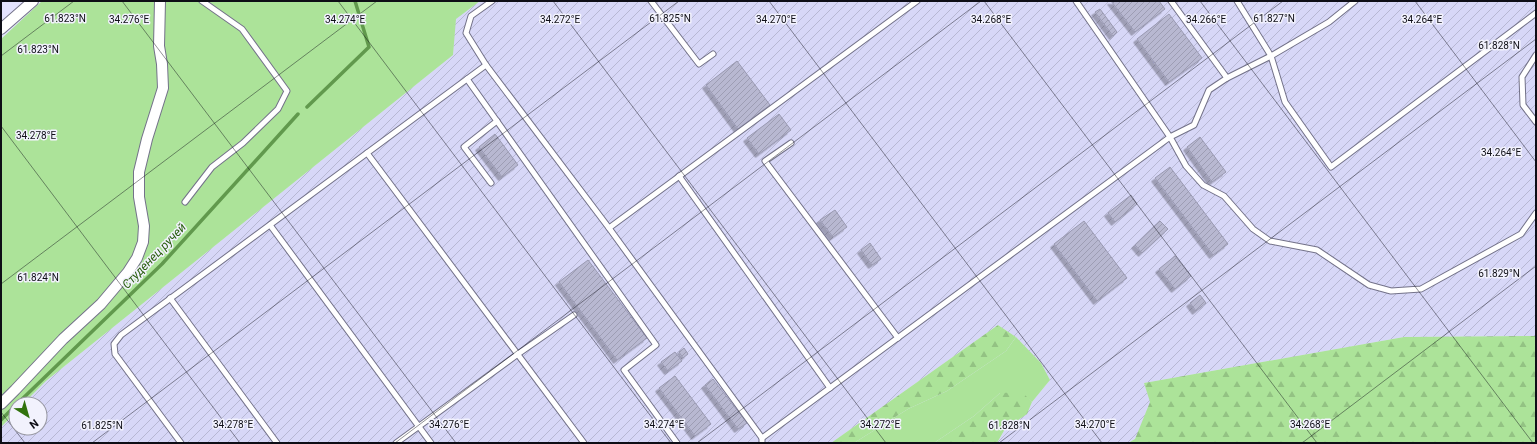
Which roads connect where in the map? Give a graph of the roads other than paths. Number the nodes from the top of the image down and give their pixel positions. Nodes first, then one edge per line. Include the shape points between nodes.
1 (33, 1) edge
2 (160, 1) edge
3 (202, 1) edge
4 (492, 1) edge
5 (651, 1) edge
6 (917, 1) edge
7 (1076, 1) edge
8 (1171, 1) edge
9 (1237, 1) edge
10 (1355, 1) edge
11 (1536, 13) edge
12 (1, 29) edge
13 (713, 54) dead end
14 (1536, 55) edge
15 (1271, 56) junction
16 (486, 64) junction
17 (1227, 78) junction
18 (467, 79) junction
19 (497, 121) junction
20 (1536, 122) edge
21 (1170, 137) junction
22 (791, 143) dead end
23 (367, 153) junction
24 (679, 176) junction
25 (491, 183) dead end
26 (185, 202) dead end
27 (1536, 213) edge
28 (270, 225) junction
29 (609, 228) junction
30 (170, 298) junction
31 (574, 315) dead end
32 (898, 338) junction
33 (518, 354) junction
34 (830, 388) junction
35 (1, 404) edge
36 (419, 426) junction
37 (762, 441) edge
38 (181, 443) edge
39 (277, 443) edge
40 (396, 443) edge
41 (431, 443) edge
42 (584, 443) edge
43 (677, 443) edge

1 - 12 street
2 - 35 street via 159,46 163,88 139,172 139,196 144,226 143,242 137,258 101,304 63,339
3 - 26 lane via 242,29 287,91 278,109 243,143 212,168
4 - 16 lane via 471,16 466,33
5 - 13 lane via 699,64
6 - 24 lane
7 - 21 lane
8 - 17 lane
9 - 15 lane
10 - 15 lane via 1329,22
11 - 15 lane via 1331,167 1285,102
14 - 20 lane via 1522,77 1523,105
15 - 17 lane
16 - 18 lane
16 - 29 lane
17 - 21 lane via 1208,90 1194,125
18 - 19 lane
18 - 23 lane
19 - 25 lane via 464,147
19 - 43 lane via 656,345 624,370
21 - 27 lane via 1186,166 1203,185 1224,196 1253,229 1270,241 1317,250 1369,285 1391,291 1421,289 1521,234
21 - 32 lane
22 - 32 lane via 765,161
23 - 28 lane
23 - 33 lane
24 - 29 lane
24 - 34 lane
28 - 30 lane
28 - 36 lane
29 - 37 lane
30 - 38 lane via 121,335 114,344 115,354
30 - 39 lane
31 - 33 lane
32 - 34 lane
33 - 36 lane
33 - 42 lane
34 - 37 lane
36 - 40 lane
36 - 41 lane

